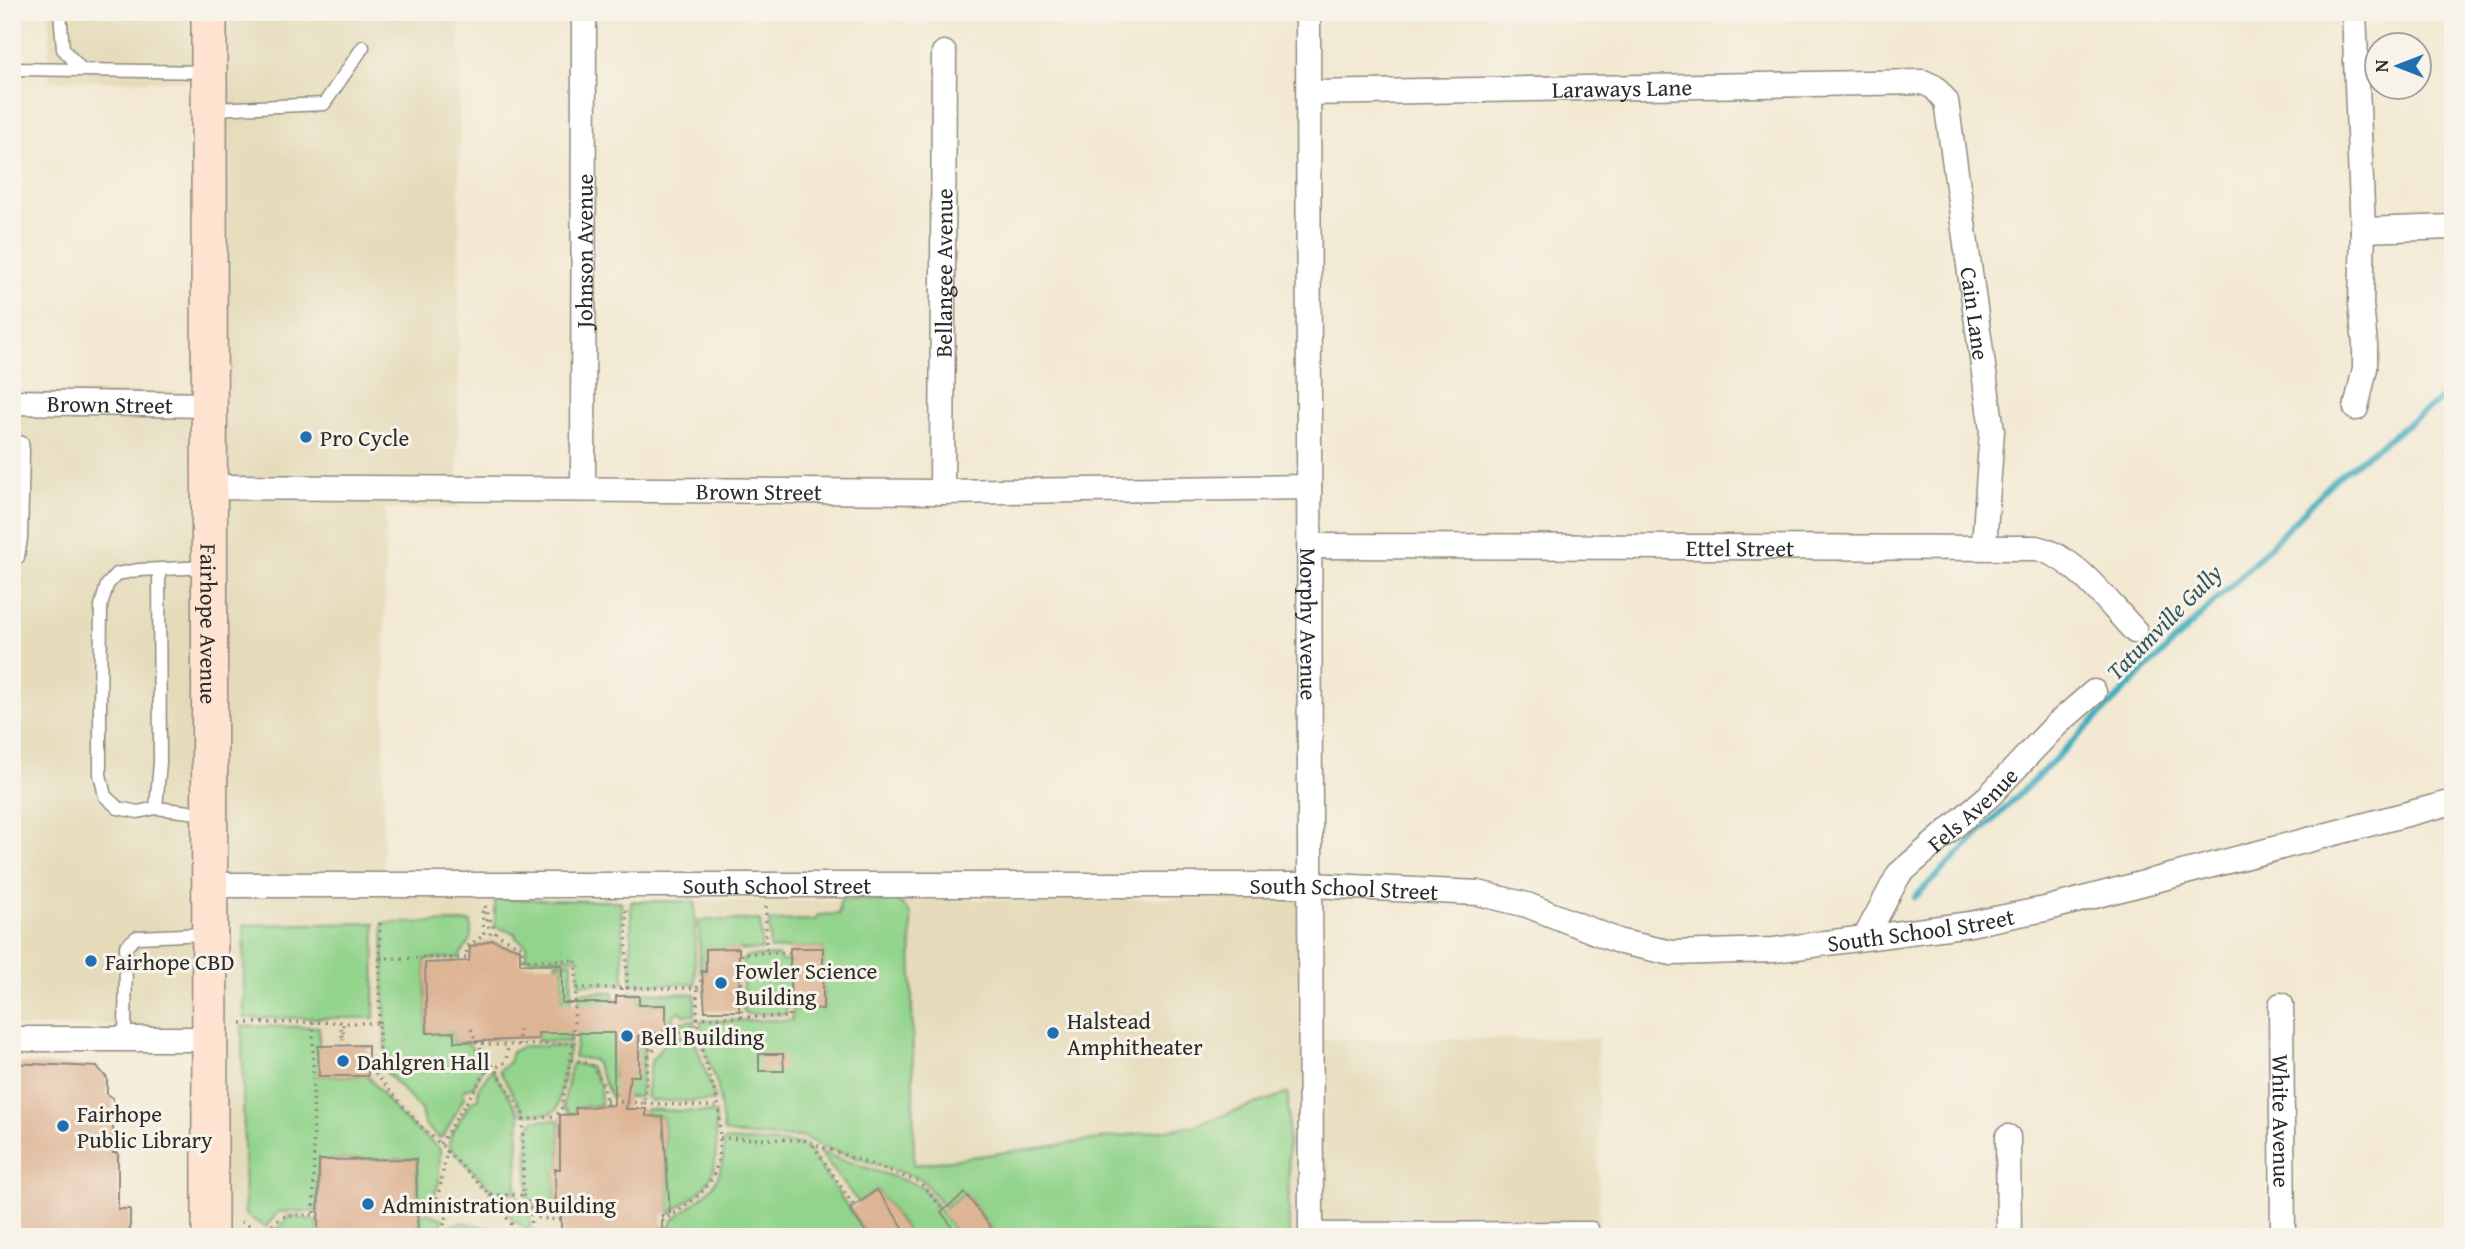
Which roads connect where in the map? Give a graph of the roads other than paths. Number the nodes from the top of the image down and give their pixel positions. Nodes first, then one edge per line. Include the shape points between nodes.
1 (60, 12) edge
2 (209, 12) edge
3 (584, 12) edge
4 (1308, 12) edge
5 (2354, 12) edge
6 (363, 47) dead end
7 (944, 54) dead end
8 (12, 69) edge
9 (82, 70) junction
10 (209, 72) junction
11 (1934, 87) joint
12 (1309, 93) junction
13 (209, 109) junction
14 (2453, 227) edge
15 (2363, 230) junction
16 (12, 402) edge
17 (209, 405) junction
18 (2356, 408) dead end
19 (12, 440) edge
20 (209, 487) junction
21 (1310, 487) junction
22 (583, 489) junction
23 (942, 492) junction
24 (1311, 546) junction
25 (1984, 546) junction
26 (15, 557) edge
27 (209, 567) junction
28 (159, 569) junction
29 (2135, 631) dead end
30 (2094, 692) dead end
31 (2453, 802) edge
32 (156, 808) junction
33 (210, 815) junction
34 (210, 885) junction
35 (1311, 885) junction
36 (209, 934) junction
37 (1866, 936) junction
38 (2281, 1005) dead end
39 (125, 1039) junction
40 (208, 1039) junction
41 (12, 1040) edge
42 (2008, 1137) dead end
43 (1311, 1233) edge
44 (210, 1237) edge
45 (1592, 1237) edge
46 (2009, 1237) edge
47 (2283, 1237) edge

1 - 9 lane via 63,49
2 - 10 street, Fairhope Avenue
3 - 22 street, Johnson Avenue
4 - 12 street, Morphy Avenue
5 - 15 street
6 - 13 lane via 324,104
7 - 23 street, Bellangee Avenue
8 - 9 lane
9 - 10 lane
10 - 13 street, Fairhope Avenue
11 - 12 street, Laraways Lane via 1923,82
11 - 25 street, Cain Lane via 1946,102 1992,430
12 - 21 street, Morphy Avenue
13 - 17 street, Fairhope Avenue
14 - 15 street
15 - 18 street via 2365,368
16 - 17 street, Brown Street
17 - 20 street, Fairhope Avenue
19 - 26 lane via 22,443 23,451 21,538
20 - 22 street, Brown Street
20 - 27 street, Fairhope Avenue
21 - 23 street, Brown Street
21 - 24 street, Morphy Avenue
22 - 23 street, Brown Street
24 - 25 street, Ettel Street
24 - 35 street, Morphy Avenue
25 - 29 street, Ettel Street via 2054,552
27 - 28 lane
27 - 33 street, Fairhope Avenue
28 - 32 lane
28 - 32 lane via 117,574 107,585 101,606 100,774 105,796 118,808 138,812
30 - 37 street, Fels Avenue via 1990,795 1899,874
31 - 37 street, South School Street via 2045,909 1970,924
32 - 33 lane
33 - 34 street, Fairhope Avenue
34 - 35 street, South School Street
34 - 36 street, Fairhope Avenue
35 - 37 street, South School Street via 1478,893 1527,905 1621,942 1672,953 1774,950
35 - 43 street, Morphy Avenue
36 - 39 lane via 137,937 126,946
36 - 40 street, Fairhope Avenue
38 - 47 street, White Avenue
39 - 40 street
39 - 41 street
40 - 44 street, Fairhope Avenue
42 - 46 street
43 - 45 lane via 1592,1228

